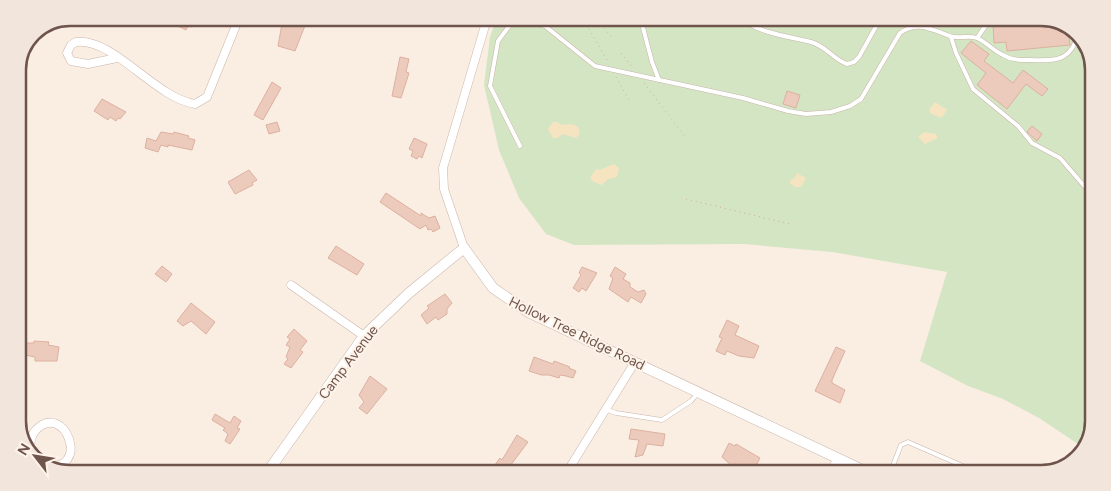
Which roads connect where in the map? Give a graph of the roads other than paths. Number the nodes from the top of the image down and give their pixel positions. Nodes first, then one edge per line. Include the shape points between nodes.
1 (236, 26) edge
2 (484, 26) edge
3 (509, 26) edge
4 (545, 26) edge
5 (643, 26) edge
6 (753, 26) edge
7 (876, 26) edge
8 (917, 26) joint
9 (985, 26) edge
10 (952, 37) junction
11 (977, 38) junction
12 (1076, 43) edge
13 (117, 58) junction
14 (659, 80) junction
15 (520, 146) dead end
16 (1085, 187) edge
17 (464, 248) junction
18 (292, 286) dead end
19 (364, 336) junction
20 (635, 362) junction
21 (699, 392) junction
22 (605, 409) junction
23 (31, 442) edge
24 (838, 458) junction
25 (60, 463) edge
26 (273, 465) edge
27 (571, 465) edge
28 (834, 465) edge
29 (852, 465) edge
30 (893, 465) edge
31 (961, 465) edge

1 - 13 street via 207,97 195,104 172,95
2 - 17 street, Hollow Tree Ridge Road via 443,168 444,189
3 - 15 lane via 498,41 490,86
4 - 14 lane via 595,66
5 - 14 lane
6 - 7 lane via 819,44 837,60 847,64 858,57
8 - 10 lane via 939,30
8 - 14 lane via 909,26 900,33 861,99 831,112 788,112 743,98
9 - 11 lane
10 - 11 lane
10 - 16 lane via 973,89 1018,126 1032,143 1060,158
11 - 12 lane via 1014,60 1055,61 1067,54
13 - 13 street via 81,64 71,60 67,53 71,44 86,41 102,46
17 - 19 street, Camp Avenue via 409,293
17 - 20 street, Hollow Tree Ridge Road via 493,288 508,300
18 - 19 street
19 - 26 street, Camp Avenue
20 - 21 street, Hollow Tree Ridge Road
20 - 22 street
21 - 22 lane via 662,420
21 - 24 street, Hollow Tree Ridge Road
22 - 27 street
23 - 25 street via 40,427 53,424 64,429 72,446 68,458
24 - 28 street
24 - 29 street, Hollow Tree Ridge Road
30 - 31 lane via 901,445 908,442

